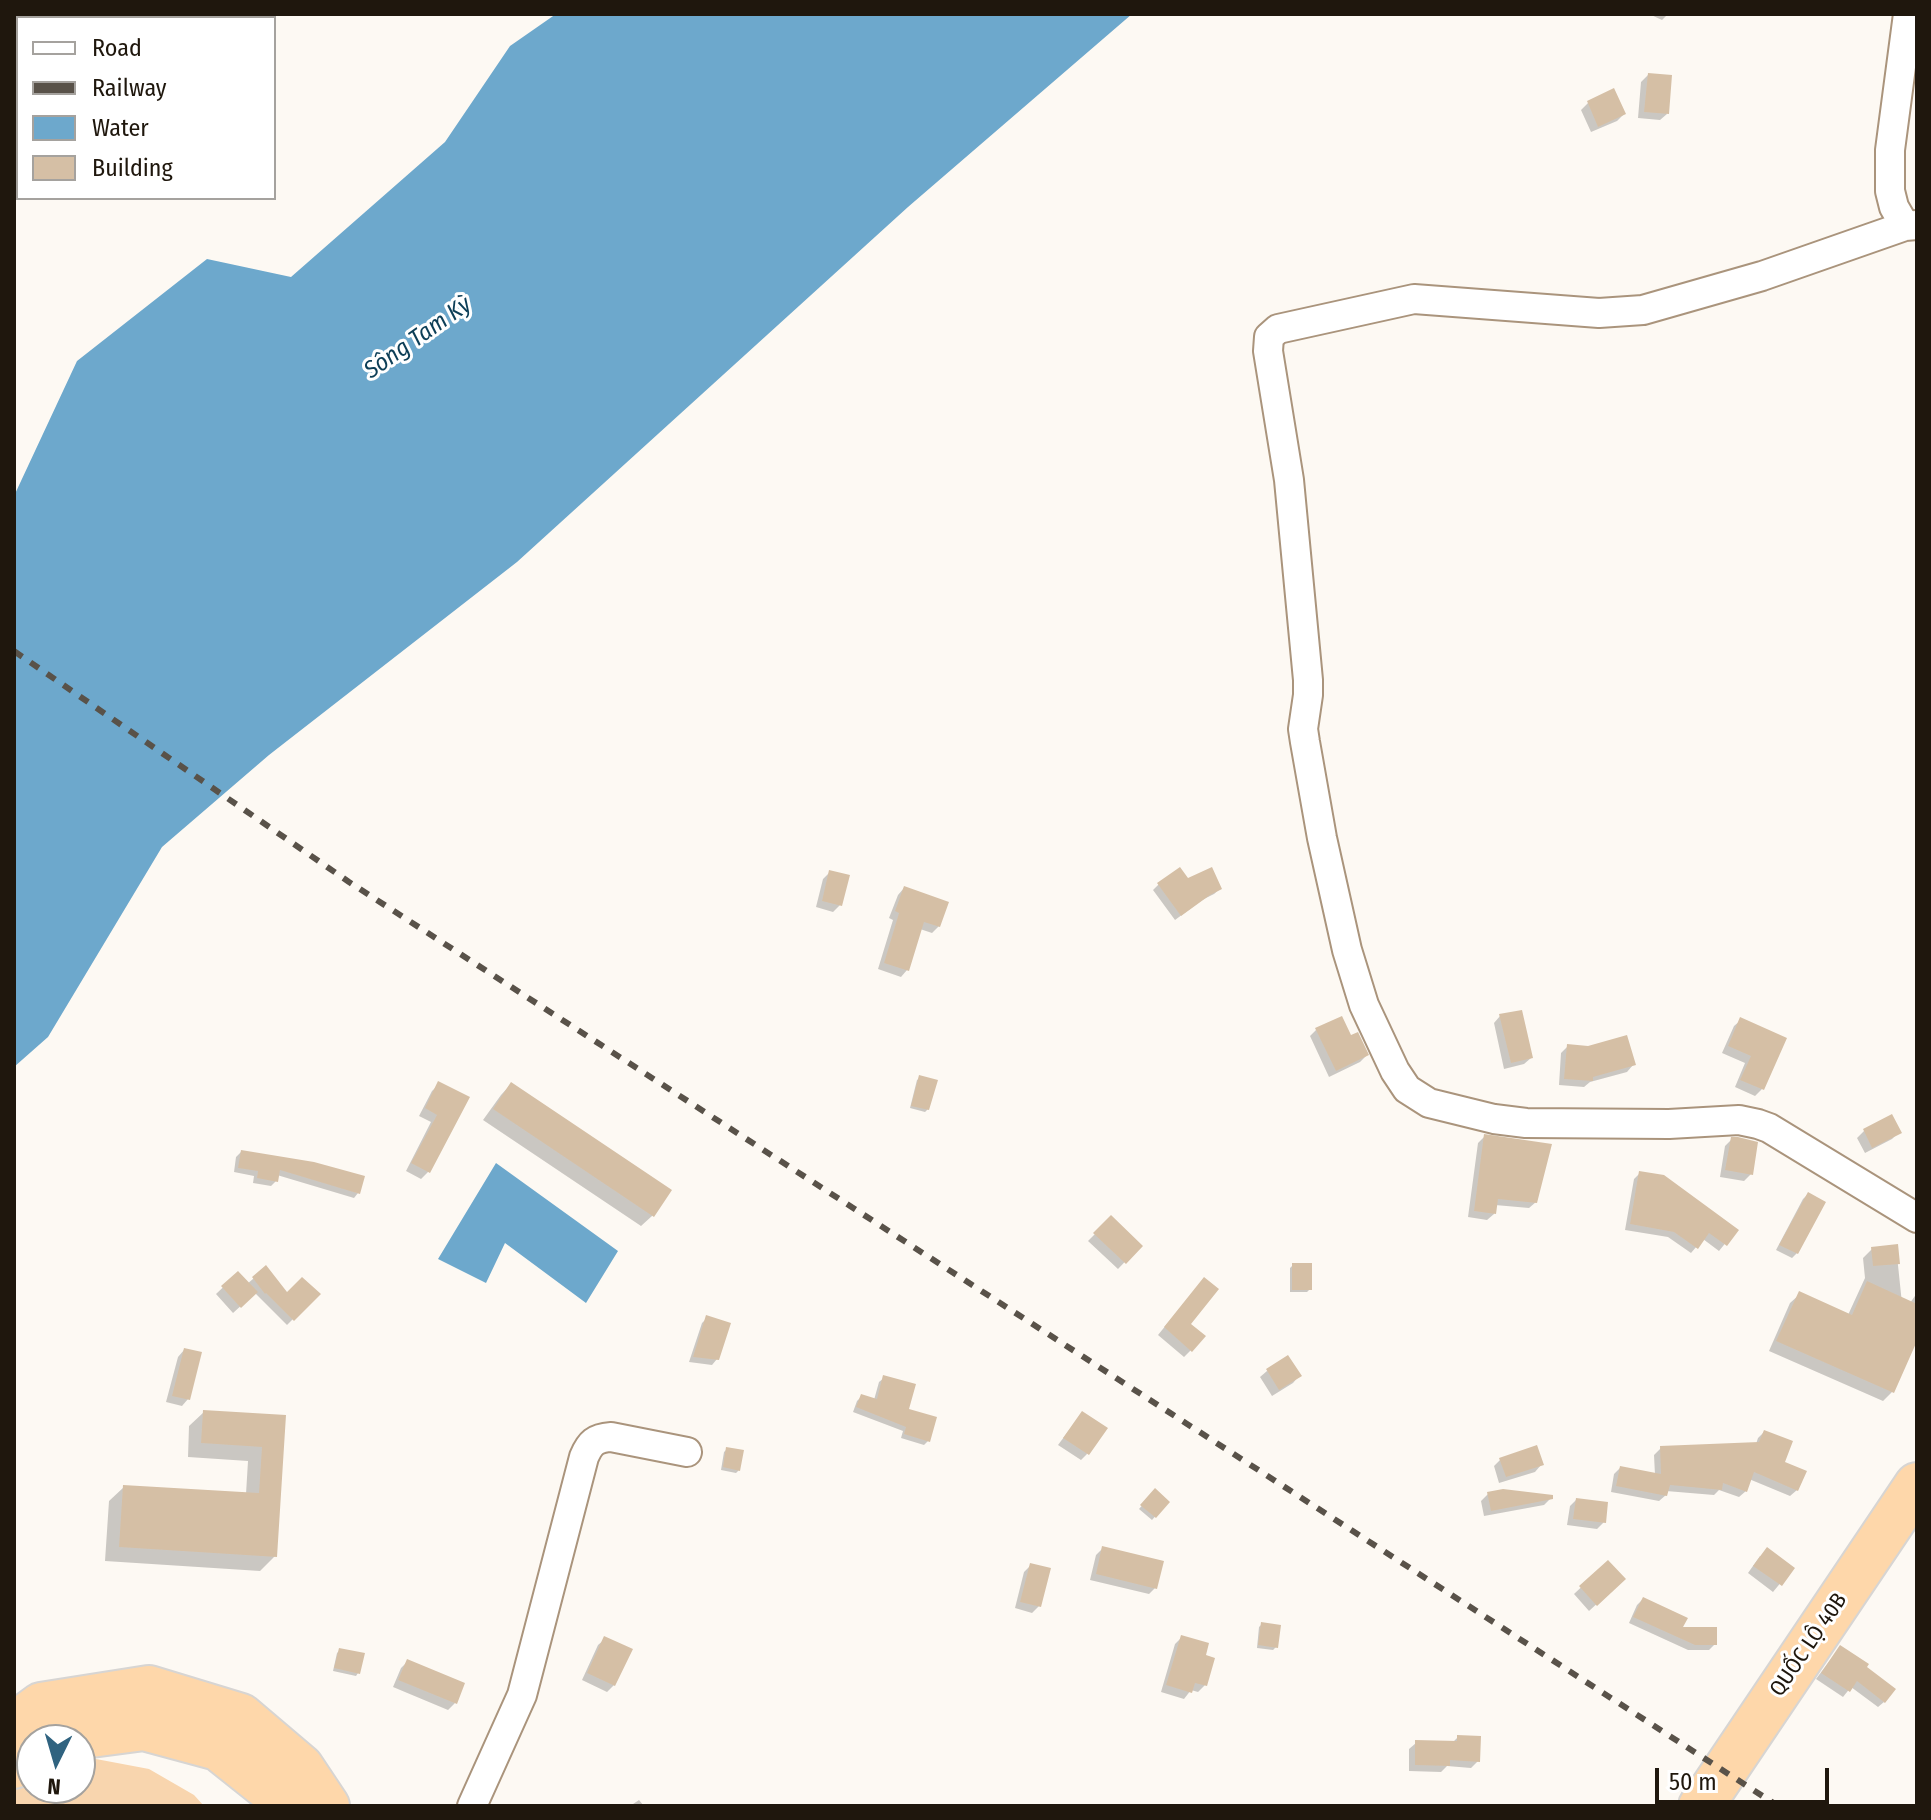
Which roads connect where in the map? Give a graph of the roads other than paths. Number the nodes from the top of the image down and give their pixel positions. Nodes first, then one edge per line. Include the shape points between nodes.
1 (1908, 14) edge
2 (1911, 226) edge
3 (1917, 1218) edge
4 (687, 1452) dead end
5 (1917, 1485) edge
6 (14, 1725) edge
7 (96, 1734) edge
8 (281, 1806) edge
9 (327, 1806) edge
10 (472, 1806) edge
11 (1701, 1806) edge

1 - 2 street via 1890,150 1890,191 1894,207
2 - 3 street via 1643,310 1599,313 1414,299 1278,329 1269,337 1268,351 1290,494 1308,680 1303,729 1322,838 1364,1005 1407,1089 1429,1103 1526,1123 1758,1124
4 - 10 street via 611,1437 589,1444 522,1695
5 - 11 highway, QUỐC LỘ 40B
6 - 9 highway via 41,1705 149,1688 241,1716 301,1767
7 - 8 highway via 144,1728 218,1748 272,1791

